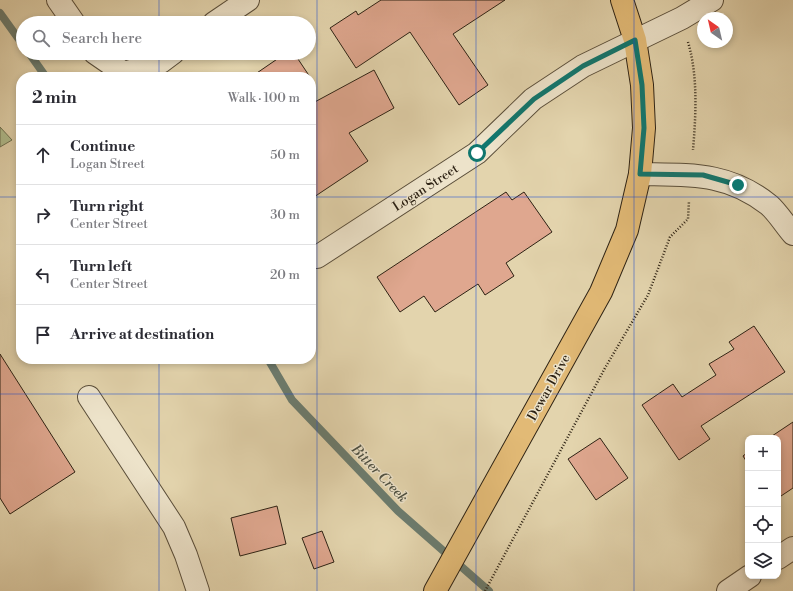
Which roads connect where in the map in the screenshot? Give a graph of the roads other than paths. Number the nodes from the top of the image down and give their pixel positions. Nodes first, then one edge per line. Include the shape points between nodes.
1 (58, 0) edge
2 (248, 0) edge
3 (622, 0) edge
4 (712, 0) edge
5 (69, 16) edge
6 (224, 16) edge
7 (635, 40) junction
8 (105, 60) edge
9 (164, 60) edge
10 (123, 72) edge
11 (127, 72) edge
12 (640, 174) junction
13 (793, 234) edge
14 (317, 258) dead end
15 (89, 397) dead end
16 (793, 548) edge
17 (781, 556) edge
18 (746, 579) edge
19 (198, 591) edge
20 (435, 591) edge
21 (728, 591) edge

1 - 5 street
2 - 6 street
3 - 7 main road, Dewar Drive
4 - 7 street, Logan Street
7 - 12 main road, Dewar Drive via 642,85 644,128
7 - 14 street, Logan Street via 583,66 534,99 477,153
8 - 10 street
9 - 11 street
12 - 13 street via 703,175 738,185 770,206
12 - 20 main road, Dewar Drive via 627,230 601,292
15 - 19 street via 174,527
16 - 17 street
18 - 21 street

